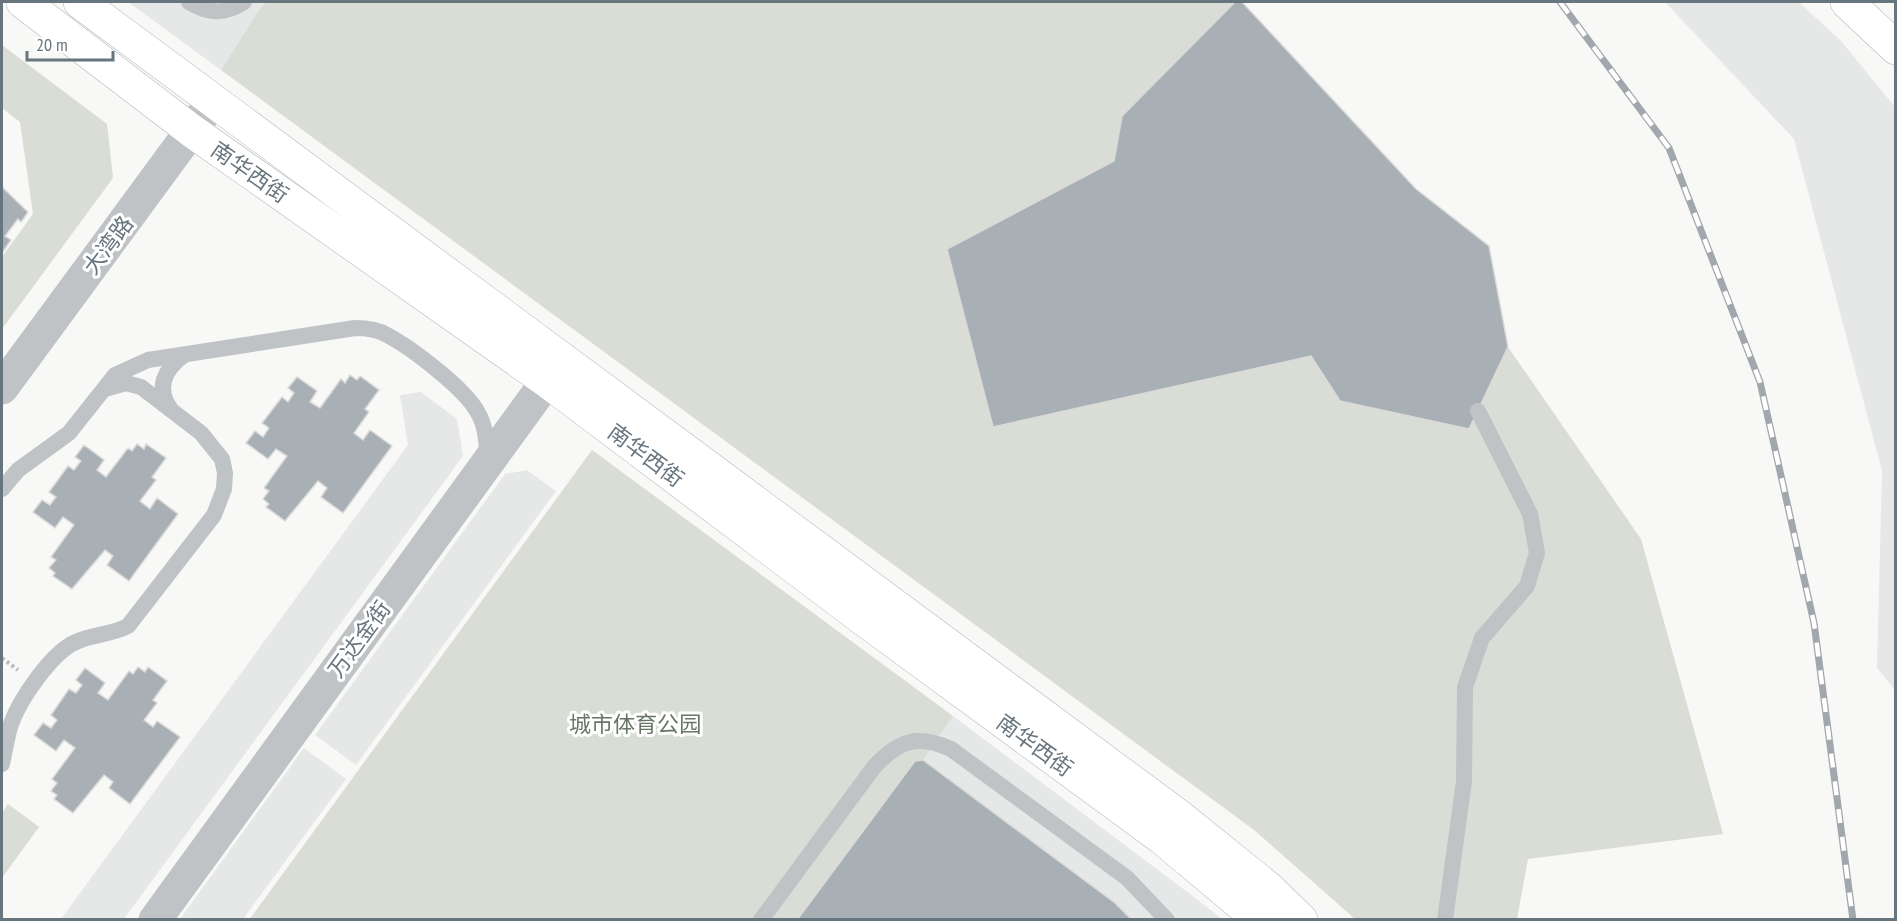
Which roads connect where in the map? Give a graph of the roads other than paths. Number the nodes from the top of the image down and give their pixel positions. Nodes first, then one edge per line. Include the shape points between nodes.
1 (23, 2) edge
2 (80, 2) edge
3 (189, 2) edge
4 (244, 2) edge
5 (1847, 2) edge
6 (1896, 48) edge
7 (213, 102) junction
8 (192, 131) junction
9 (183, 355) junction
10 (556, 369) junction
11 (2, 388) edge
12 (101, 392) junction
13 (170, 409) junction
14 (1478, 411) dead end
15 (486, 465) junction
16 (2, 489) edge
17 (2, 764) edge
18 (155, 920) edge
19 (761, 920) edge
20 (1167, 920) edge
21 (1260, 920) edge
22 (1301, 920) edge
23 (1445, 920) edge

1 - 8 main road, 南华西街
2 - 7 main road, 南华西街
3 - 4 lane via 213,12
5 - 6 main road
7 - 8 street, 大湾路
7 - 10 main road, 南华西街
8 - 10 main road, 南华西街
8 - 11 street, 大湾路
9 - 12 lane via 126,368
9 - 13 lane via 163,378 164,400
9 - 15 lane via 355,328 376,330 467,397 484,430
10 - 15 street, 万达金街
10 - 21 main road, 南华西街 via 862,618 1162,838
10 - 22 main road, 南华西街 via 879,594 1180,817
12 - 13 lane via 116,384 133,384
12 - 16 lane via 69,433 18,470
13 - 17 lane via 201,433 222,459 225,481 220,504 129,626 114,634 76,642 53,660 19,706
14 - 23 lane via 1530,514 1537,553 1527,586 1482,638 1465,687 1464,781
15 - 18 street, 万达金街
19 - 20 lane via 874,767 895,747 919,740 951,749 1127,878

